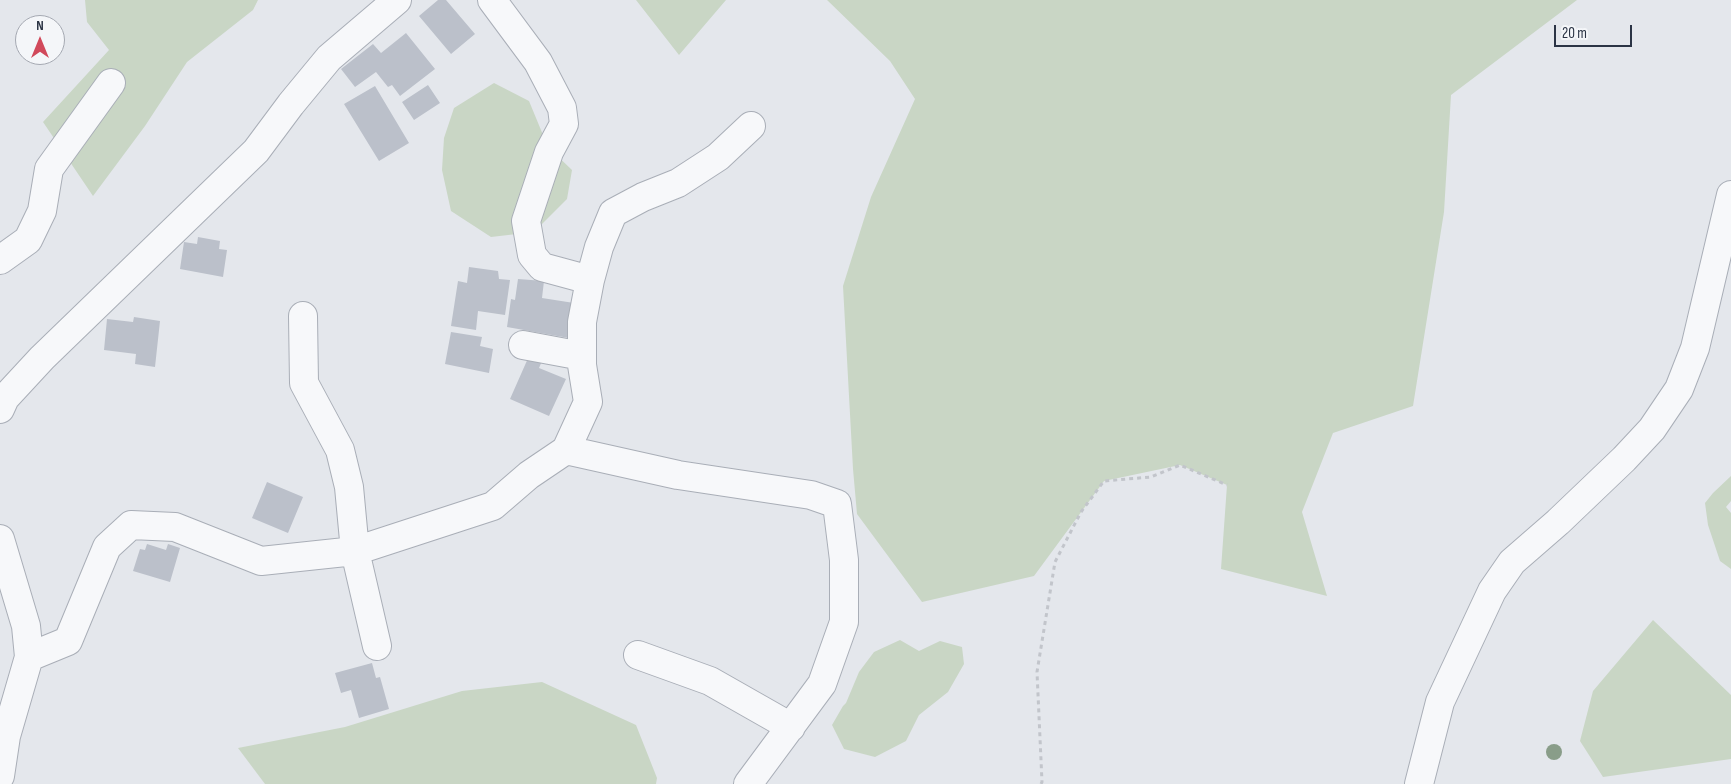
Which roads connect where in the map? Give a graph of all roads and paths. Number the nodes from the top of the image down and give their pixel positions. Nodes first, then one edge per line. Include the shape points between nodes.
1 (397, 0) edge
2 (492, 0) edge
3 (111, 83) dead end
4 (752, 126) dead end
5 (1731, 194) edge
6 (0, 260) edge
7 (590, 280) junction
8 (303, 316) dead end
9 (523, 345) dead end
10 (582, 356) junction
11 (2, 400) edge
12 (566, 450) junction
13 (1227, 485) dead end
14 (0, 539) edge
15 (355, 551) junction
16 (377, 646) dead end
17 (638, 655) dead end
18 (29, 657) junction
19 (791, 727) junction
20 (1, 760) edge
21 (748, 784) edge
22 (1041, 784) edge
23 (1420, 784) edge

1 - 11 street via 329,58 256,151
2 - 7 street via 538,62 562,108 564,124 549,152 526,221 532,255 542,267
3 - 6 street via 49,169 42,211 28,240
4 - 7 street via 718,157 678,183 613,213
5 - 23 street via 1695,348 1679,389 1652,429 1558,522 1512,562 1492,591 1440,702
7 - 10 street via 582,322
8 - 15 street via 304,383 340,450 349,487
9 - 10 street
10 - 12 street via 588,402
12 - 15 street via 529,474 493,506
12 - 19 street via 678,475 811,495 837,504 844,560 844,622 822,684
13 - 22 path via 1180,465 1151,477 1104,481 1081,512 1055,562 1037,672
14 - 18 street via 26,626
15 - 16 street
15 - 18 street via 261,561 175,527 131,525 107,547 68,642
17 - 19 street via 710,682
18 - 20 street
19 - 21 street

